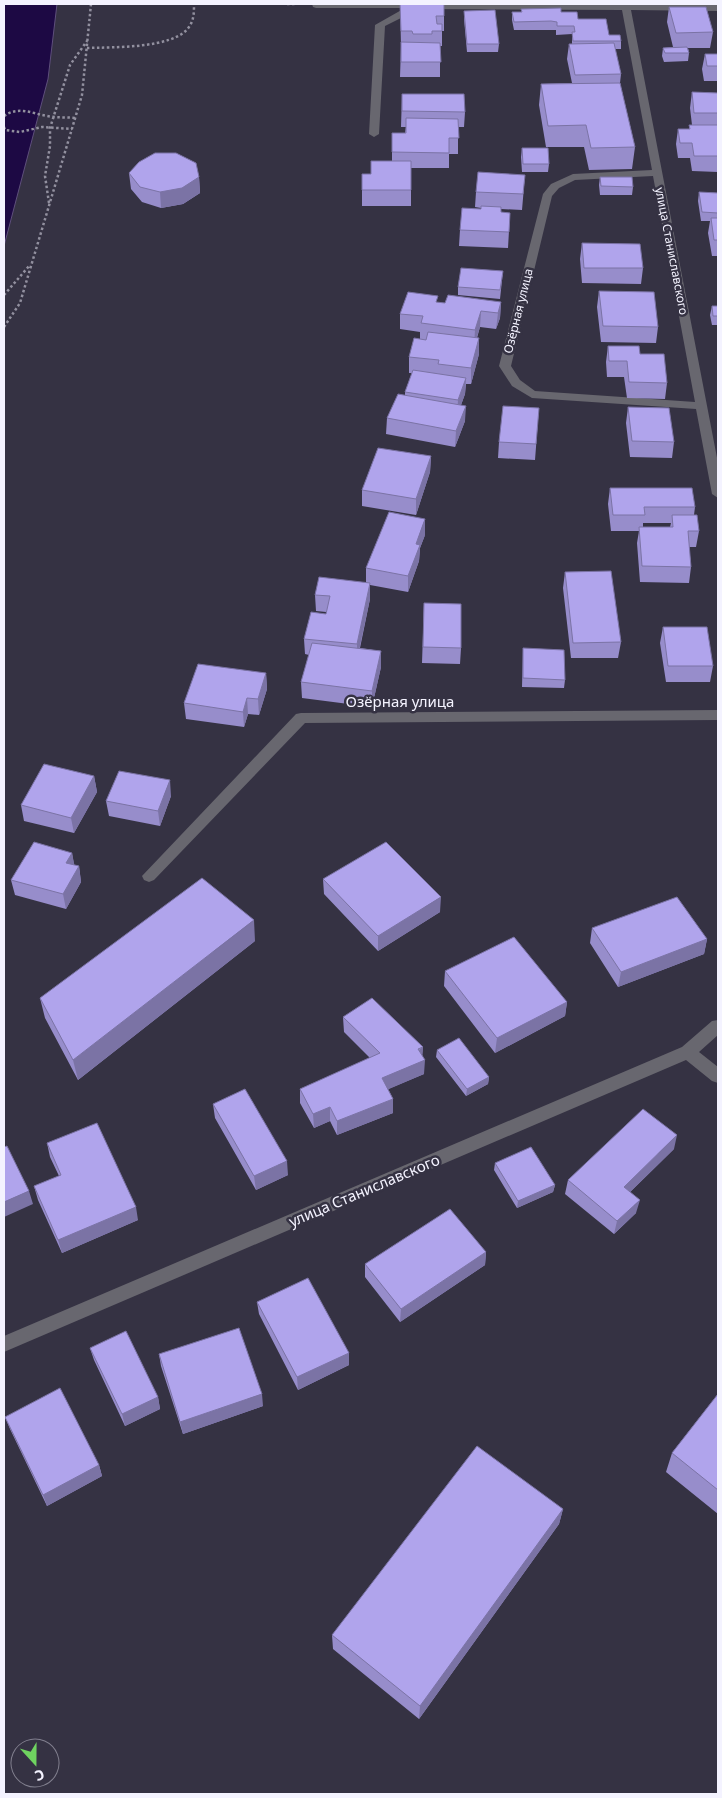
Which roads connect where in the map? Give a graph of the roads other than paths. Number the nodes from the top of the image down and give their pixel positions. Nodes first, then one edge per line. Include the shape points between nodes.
1 (316, 5) dead end
2 (417, 5) edge
3 (582, 5) edge
4 (626, 8) junction
5 (718, 8) edge
6 (374, 134) dead end
7 (657, 173) junction
8 (702, 406) junction
9 (718, 494) edge
10 (718, 715) edge
11 (149, 876) dead end
12 (718, 1026) edge
13 (688, 1052) junction
14 (718, 1076) edge
15 (4, 1344) edge

1 - 2 street
2 - 3 street
2 - 6 street via 380,25
3 - 4 street
4 - 5 street
4 - 7 street, улица Станиславского
7 - 8 street, улица Станиславского
7 - 8 street, Озёрная улица via 573,177 555,186 547,196 505,366 516,384 532,394
8 - 9 street, улица Станиславского
10 - 11 street, Озёрная улица via 300,718
12 - 13 street, улица Станиславского
13 - 14 street
13 - 15 street, улица Станиславского

